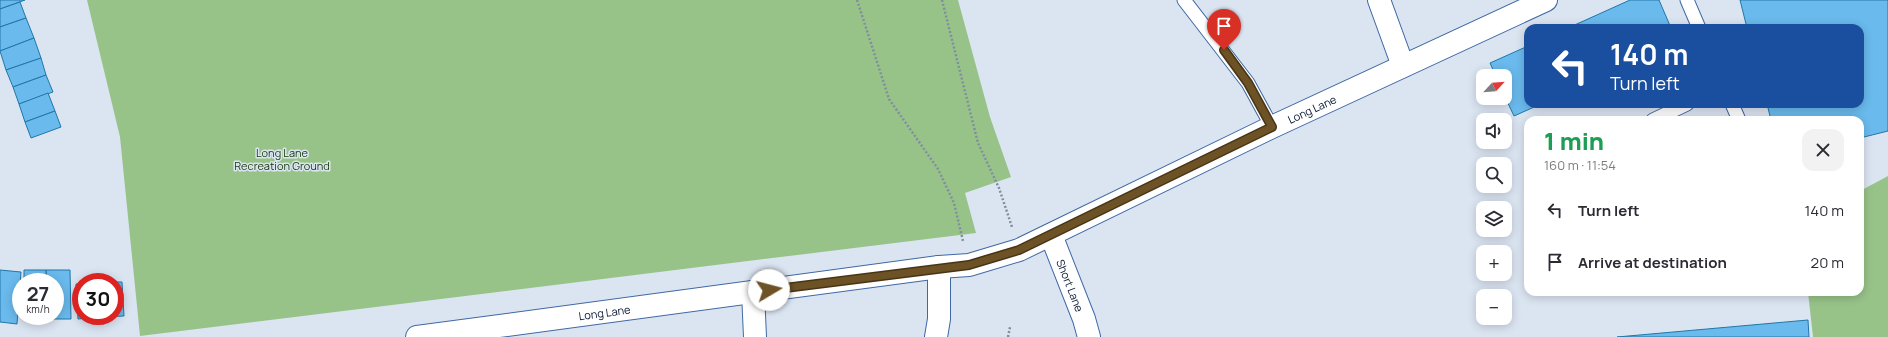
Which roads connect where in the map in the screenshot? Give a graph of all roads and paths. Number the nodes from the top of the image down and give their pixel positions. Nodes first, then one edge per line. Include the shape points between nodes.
1 (857, 0) edge
2 (942, 0) edge
3 (1184, 0) edge
4 (1380, 0) edge
5 (1546, 0) edge
6 (1687, 0) edge
7 (1697, 24) edge
8 (1403, 66) junction
9 (1678, 108) edge
10 (1662, 116) edge
11 (1272, 127) junction
12 (1052, 234) junction
13 (1019, 250) junction
14 (969, 265) junction
15 (939, 267) junction
16 (753, 292) junction
17 (1010, 327) dead end
18 (456, 334) edge
19 (417, 337) edge
20 (755, 337) edge
21 (936, 337) edge
22 (1008, 337) edge
23 (1089, 337) edge

1 - 14 path via 889,99 938,169 954,203
2 - 13 path via 978,142 999,188
3 - 11 lane via 1248,83
4 - 8 street
5 - 8 street, Long Lane
6 - 7 lane
8 - 11 street, Long Lane
9 - 10 lane
11 - 12 street, Long Lane
12 - 13 street, Long Lane
12 - 23 street, Short Lane
13 - 14 street, Long Lane
14 - 15 street, Long Lane
15 - 16 street, Long Lane
15 - 21 street via 939,319
16 - 18 street, Long Lane
16 - 20 street
17 - 22 path
18 - 19 street, Long Lane

